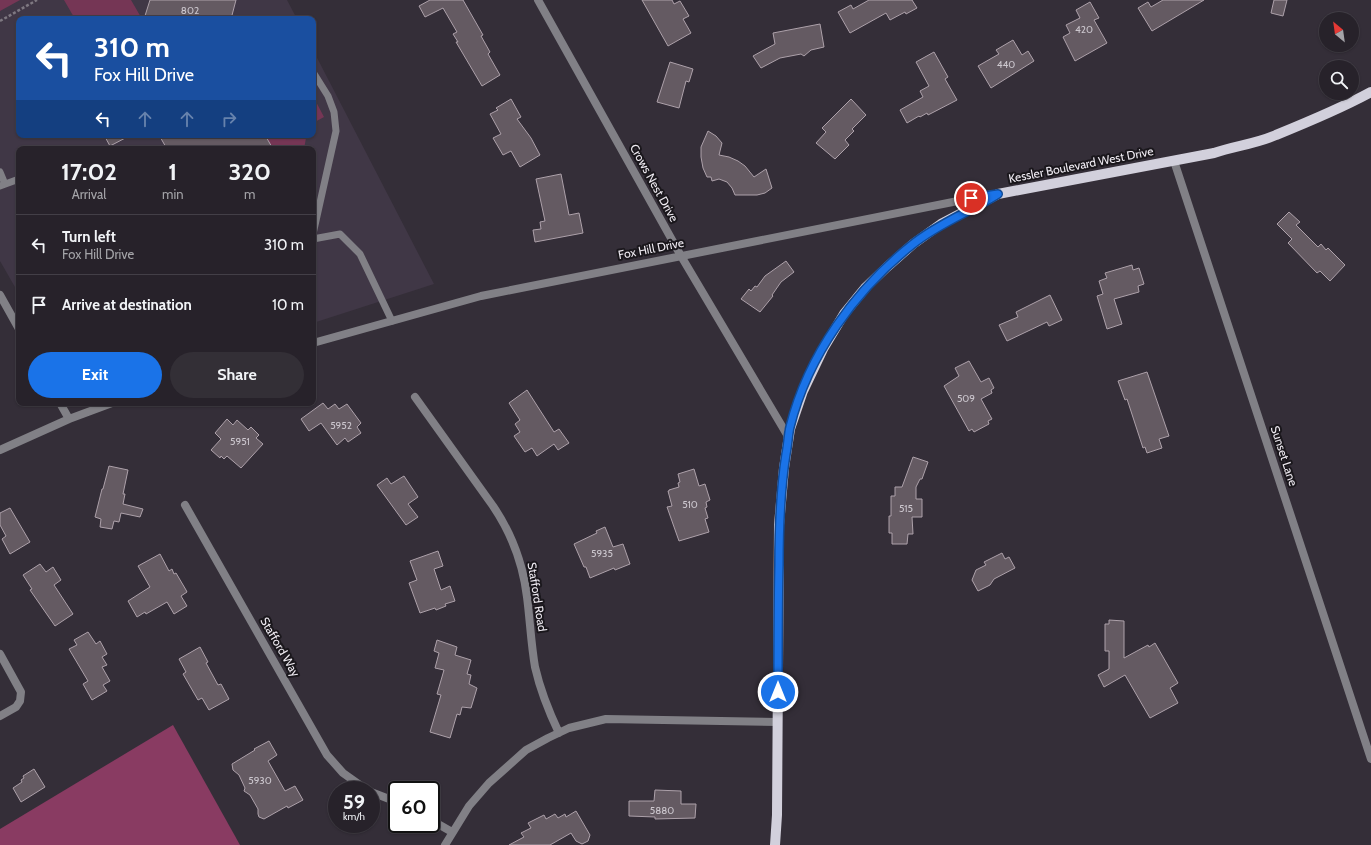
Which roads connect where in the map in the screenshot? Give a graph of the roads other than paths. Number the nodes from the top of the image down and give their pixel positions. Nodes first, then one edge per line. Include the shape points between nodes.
1 (538, 0) edge
2 (316, 77) edge
3 (1371, 92) edge
4 (1174, 161) junction
5 (0, 172) edge
6 (16, 180) edge
7 (2, 185) edge
8 (998, 194) junction
9 (316, 221) edge
10 (316, 238) edge
11 (681, 256) junction
12 (0, 295) edge
13 (392, 320) junction
14 (16, 324) edge
15 (316, 342) edge
16 (415, 397) dead end
17 (62, 406) edge
18 (104, 406) edge
19 (69, 419) junction
20 (789, 438) junction
21 (0, 450) edge
22 (185, 504) dead end
23 (0, 654) edge
24 (0, 716) edge
25 (778, 722) junction
26 (559, 733) junction
27 (1371, 758) edge
28 (354, 781) edge
29 (440, 825) edge
30 (452, 832) junction
31 (445, 845) edge
32 (775, 845) edge

1 - 11 street, Crows Nest Drive
2 - 9 lane via 334,112 336,131
3 - 4 main road, Kessler Boulevard West Drive via 1325,116 1275,136
4 - 8 main road, Kessler Boulevard West Drive
4 - 27 street, Sunset Lane
5 - 7 lane
6 - 7 lane
8 - 11 street, Fox Hill Drive
8 - 20 main road, Kessler Boulevard West Drive via 932,230 895,259 866,287 844,314 823,349 803,391
10 - 13 lane via 340,234 360,254
11 - 13 street, Fox Hill Drive via 481,296
11 - 20 street, Crows Nest Drive
12 - 14 street
13 - 15 street, Fox Hill Drive
16 - 26 street, Stafford Road via 493,506 514,543 525,584 536,671
17 - 19 street
18 - 19 street
19 - 21 street
20 - 25 main road, Kessler Boulevard West Drive via 782,480 779,525
22 - 28 street, Stafford Way via 327,755
23 - 24 street via 21,692 16,707
25 - 26 street via 606,719
25 - 32 main road, Kessler Boulevard West Drive
26 - 30 street via 526,750 489,783 469,806
29 - 30 street
30 - 31 street

